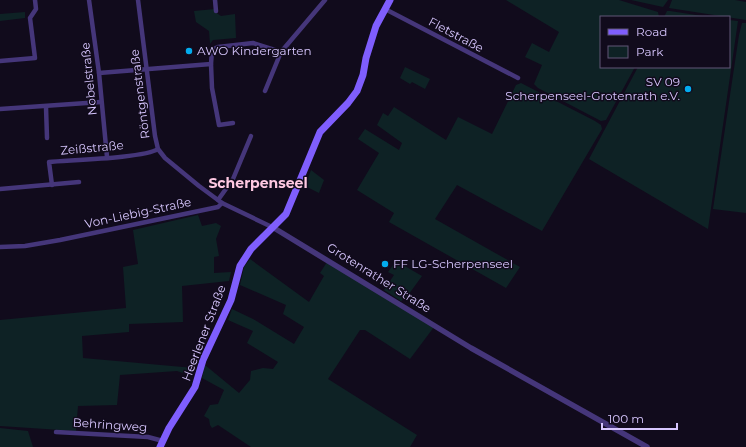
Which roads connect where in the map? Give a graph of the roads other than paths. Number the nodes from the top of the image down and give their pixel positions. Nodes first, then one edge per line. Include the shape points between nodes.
1 (35, 0) edge
2 (89, 0) edge
3 (138, 0) edge
4 (215, 0) edge
5 (325, 0) edge
6 (390, 0) edge
7 (385, 8) junction
8 (216, 11) dead end
9 (281, 52) junction
10 (0, 62) edge
11 (211, 64) junction
12 (147, 70) junction
13 (99, 73) junction
14 (518, 78) dead end
15 (265, 91) dead end
16 (101, 102) junction
17 (46, 107) junction
18 (0, 109) edge
19 (233, 123) dead end
20 (250, 136) dead end
21 (47, 138) dead end
22 (158, 150) junction
23 (107, 157) junction
24 (79, 182) dead end
25 (52, 185) junction
26 (0, 189) edge
27 (220, 202) junction
28 (274, 228) junction
29 (0, 247) edge
30 (56, 432) dead end
31 (162, 444) edge
32 (647, 447) edge

1 - 10 street via 36,10 30,18 35,58
2 - 13 street, Nobelstraße
3 - 12 street, Röntgenstraße
4 - 8 street
5 - 9 street
6 - 7 main road, Heerlener Straße
7 - 14 street, Fletstraße
7 - 28 main road, Heerlener Straße via 376,26 357,91 320,132 286,214
9 - 11 street via 257,43 240,43 212,50
9 - 15 street
11 - 12 street
11 - 19 street via 212,88 219,125
12 - 13 street
12 - 22 street, Röntgenstraße
13 - 16 street, Nobelstraße
16 - 17 street
16 - 23 street, Nobelstraße
17 - 18 street
17 - 21 street
20 - 27 street via 233,179
22 - 23 street, Zeißstraße
22 - 27 street, Röntgenstraße
23 - 25 street, Zeißstraße via 49,162
24 - 25 street
25 - 26 street
27 - 28 street
27 - 29 street, Von-Liebig-Straße via 218,207 60,240
28 - 31 main road, Heerlener Straße via 251,249 240,266 231,300 203,360 195,387
28 - 32 street, Grotenrather Straße via 471,348
30 - 31 street, Behringweg via 146,437

